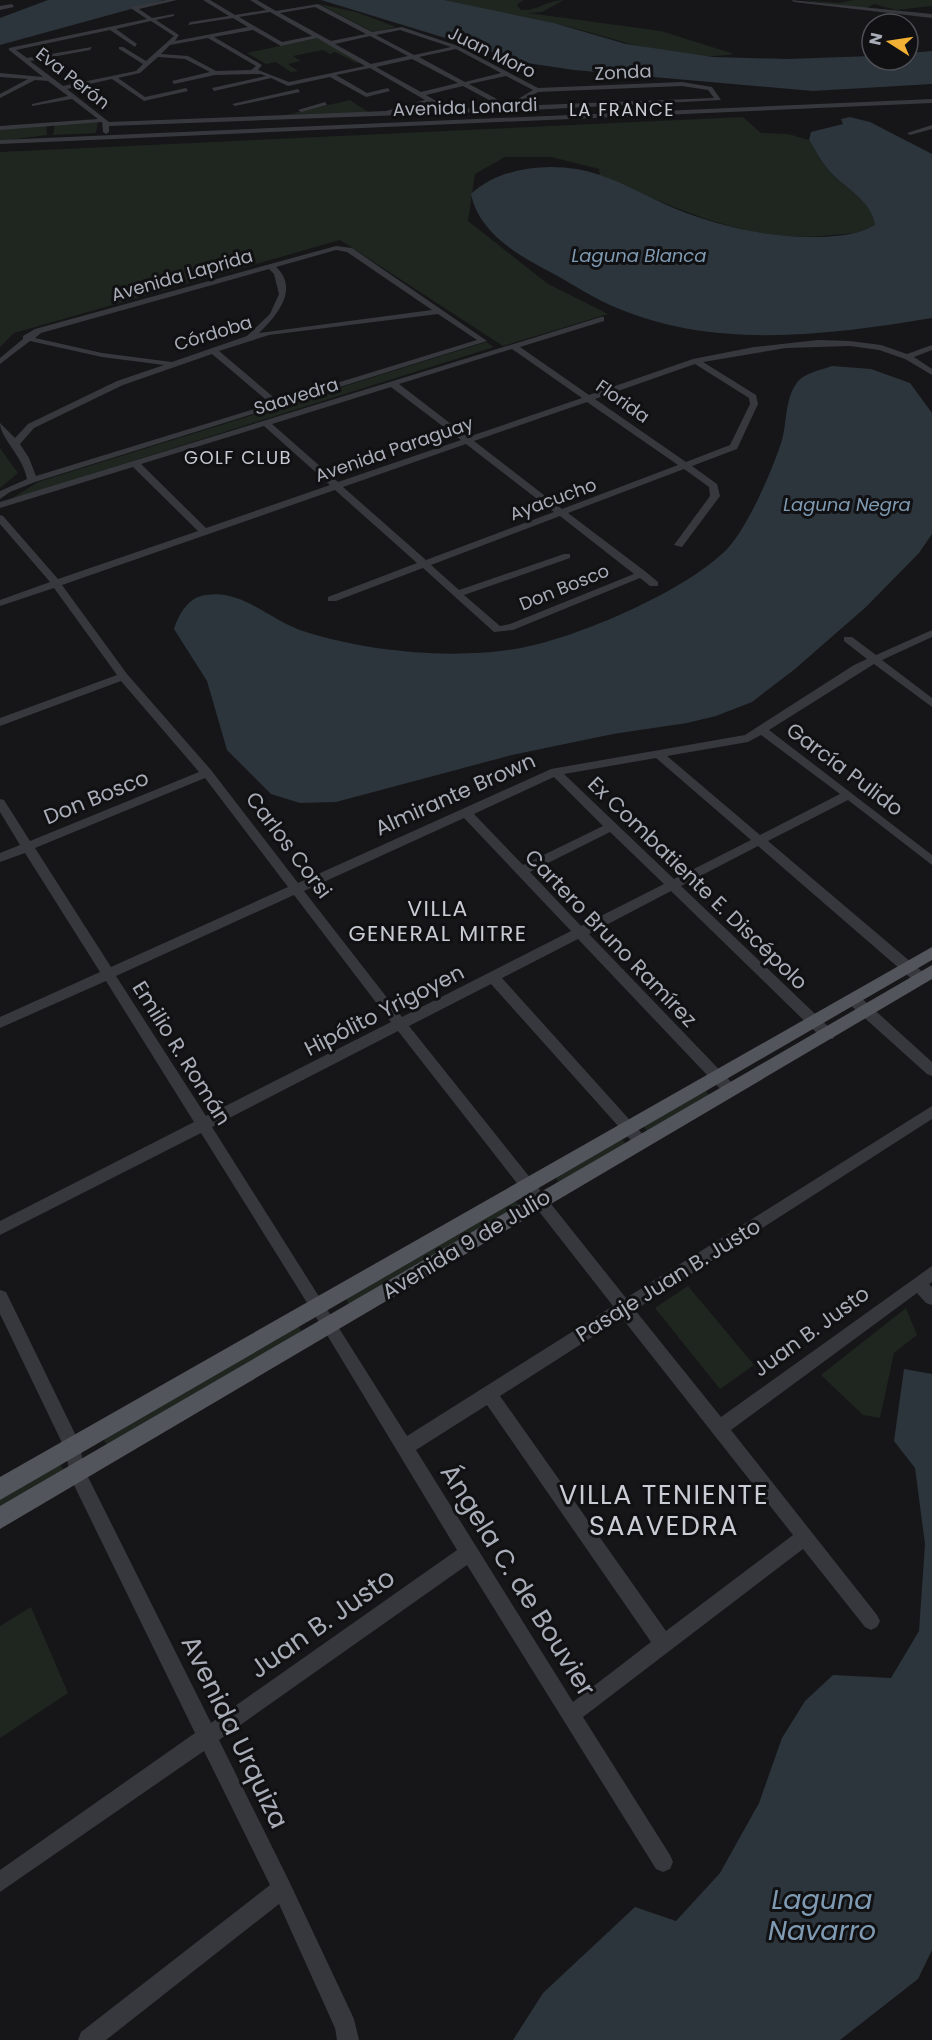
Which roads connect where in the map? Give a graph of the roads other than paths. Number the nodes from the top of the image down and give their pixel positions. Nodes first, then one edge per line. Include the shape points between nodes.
1 (4, 0) edge
2 (174, 0) edge
3 (206, 0) edge
4 (253, 0) edge
5 (794, 0) edge
6 (0, 8) edge
7 (275, 11) junction
8 (172, 15) dead end
9 (932, 16) edge
10 (238, 17) junction
11 (151, 19) junction
12 (110, 27) junction
13 (253, 28) junction
14 (167, 29) junction
15 (70, 34) junction
16 (372, 34) junction
17 (209, 36) junction
18 (319, 36) junction
19 (331, 43) junction
20 (168, 44) junction
21 (135, 45) dead end
22 (456, 47) junction
23 (121, 48) dead end
24 (156, 55) junction
25 (414, 57) junction
26 (27, 60) junction
27 (147, 64) junction
28 (370, 66) junction
29 (254, 71) junction
30 (215, 73) junction
31 (505, 74) junction
32 (0, 75) edge
33 (331, 75) junction
34 (273, 76) junction
35 (113, 77) junction
36 (33, 78) junction
37 (50, 79) junction
38 (174, 82) dead end
39 (288, 84) junction
40 (465, 84) junction
41 (611, 87) junction
42 (62, 88) junction
43 (214, 89) dead end
44 (186, 90) dead end
45 (388, 90) dead end
46 (537, 90) junction
47 (298, 91) junction
48 (8, 94) junction
49 (421, 94) junction
50 (307, 95) dead end
51 (0, 96) edge
52 (22, 97) dead end
53 (73, 97) junction
54 (316, 100) dead end
55 (431, 100) junction
56 (932, 101) edge
57 (520, 102) junction
58 (235, 104) dead end
59 (621, 104) junction
60 (34, 105) dead end
61 (527, 108) junction
62 (511, 109) junction
63 (452, 111) junction
64 (386, 113) junction
65 (268, 117) junction
66 (466, 121) junction
67 (105, 122) junction
68 (932, 127) edge
69 (0, 128) edge
70 (910, 133) dead end
71 (106, 137) junction
72 (0, 142) edge
73 (270, 266) junction
74 (440, 311) junction
75 (601, 319) dead end
76 (249, 338) junction
77 (26, 339) junction
78 (512, 345) junction
79 (932, 347) edge
80 (213, 350) junction
81 (909, 356) junction
82 (0, 362) edge
83 (696, 362) junction
84 (171, 364) junction
85 (932, 374) edge
86 (392, 383) junction
87 (591, 399) junction
88 (276, 404) junction
89 (266, 423) junction
90 (0, 426) edge
91 (469, 441) junction
92 (16, 443) junction
93 (134, 463) junction
94 (687, 466) junction
95 (32, 480) junction
96 (336, 486) junction
97 (0, 499) edge
98 (560, 514) junction
99 (0, 518) edge
100 (204, 531) junction
101 (679, 544) dead end
102 (567, 556) dead end
103 (425, 565) junction
104 (642, 574) junction
105 (55, 582) junction
106 (654, 584) dead end
107 (459, 593) junction
108 (332, 599) dead end
109 (0, 603) edge
110 (932, 633) edge
111 (848, 639) dead end
112 (875, 660) junction
113 (123, 676) junction
114 (927, 693) edge
115 (932, 703) edge
116 (0, 722) edge
117 (762, 730) junction
118 (657, 754) junction
119 (555, 772) junction
120 (207, 773) junction
121 (849, 795) junction
122 (0, 803) edge
123 (465, 812) junction
124 (611, 827) junction
125 (761, 842) junction
126 (28, 846) junction
127 (0, 858) edge
128 (932, 861) edge
129 (521, 871) junction
130 (674, 886) junction
131 (295, 889) junction
132 (580, 933) junction
133 (926, 963) edge
134 (108, 975) junction
135 (494, 978) junction
136 (860, 1005) junction
137 (814, 1022) junction
138 (0, 1023) edge
139 (401, 1025) junction
140 (828, 1035) junction
141 (932, 1070) edge
142 (717, 1076) junction
143 (730, 1090) junction
144 (932, 1112) edge
145 (203, 1125) junction
146 (628, 1128) junction
147 (641, 1142) junction
148 (529, 1183) junction
149 (540, 1200) junction
150 (0, 1228) edge
151 (925, 1278) edge
152 (0, 1297) edge
153 (932, 1298) edge
154 (318, 1307) junction
155 (625, 1308) junction
156 (330, 1325) junction
157 (488, 1393) junction
158 (720, 1428) junction
159 (72, 1448) junction
160 (404, 1448) junction
161 (77, 1473) junction
162 (0, 1489) edge
163 (0, 1518) edge
164 (805, 1537) junction
165 (469, 1553) junction
166 (871, 1620) dead end
167 (663, 1643) junction
168 (571, 1715) junction
169 (207, 1737) junction
170 (663, 1862) dead end
171 (0, 1882) edge
172 (282, 1888) junction
173 (88, 2040) edge
174 (348, 2040) edge

1 - 6 street via 12,6
2 - 11 street via 134,8
3 - 10 street
4 - 7 street
5 - 9 street
7 - 10 street
7 - 16 street via 316,5
7 - 18 street
8 - 11 street
10 - 13 street
10 - 14 street
11 - 12 street
11 - 14 street
12 - 15 street
12 - 21 street
13 - 17 street
13 - 18 street via 281,44
14 - 20 street via 177,36
15 - 26 street, Eva Perón via 11,49
15 - 26 street via 90,48
16 - 19 street
16 - 22 street, Juan Moro via 400,28
16 - 25 street
17 - 20 street
17 - 29 street via 260,66
18 - 19 street
19 - 28 street
20 - 24 street
22 - 25 street
22 - 31 street, Juan Moro
23 - 27 street
24 - 27 street
24 - 30 street via 186,57
25 - 28 street
25 - 40 street
26 - 37 street, Eva Perón
27 - 35 street via 138,72
28 - 33 street
28 - 49 street
29 - 30 street
29 - 34 street
30 - 38 street
31 - 40 street
31 - 46 street, Juan Moro
32 - 36 street
33 - 39 street
33 - 45 street via 366,95
34 - 39 street
34 - 43 street
35 - 42 street
35 - 44 street via 144,99
36 - 37 street
36 - 48 street
37 - 42 street, Eva Perón
39 - 47 street
40 - 49 street
40 - 62 street
41 - 46 street, Zonda
41 - 59 street
41 - 59 street, Zonda via 682,84 710,88 718,100
42 - 53 street, Eva Perón
46 - 57 street
47 - 50 street
47 - 58 street
48 - 51 street
48 - 52 street
49 - 55 street
53 - 60 street
53 - 67 street, Eva Perón
54 - 65 street via 325,104
55 - 63 street
55 - 64 street
56 - 66 street, Avenida Lonardi
57 - 61 street
57 - 62 street via 511,104
59 - 61 street
61 - 62 street
62 - 63 street
63 - 64 street
63 - 66 street
64 - 65 street
65 - 67 street
66 - 71 street, Avenida Lonardi
67 - 69 street
67 - 71 street, Eva Perón
68 - 70 street
71 - 72 street, Avenida Lonardi
73 - 74 street, Avenida Laprida via 336,248 349,250
73 - 76 street via 278,273 283,294 273,315
73 - 77 street, Avenida Laprida via 39,331
74 - 76 street, Córdoba
74 - 88 street, Saavedra via 483,341
75 - 78 street, Saavedra
76 - 80 street, Córdoba
77 - 82 street
77 - 84 street
78 - 86 street, Saavedra
78 - 87 street, Florida
79 - 81 street
80 - 84 street, Córdoba
80 - 88 street
81 - 83 street, Avenida Paraguay via 865,346 802,344
81 - 85 street
83 - 87 street, Avenida Paraguay
83 - 94 street, Ayacucho via 753,397 754,404 734,447
84 - 92 street, Córdoba via 120,383 32,426
86 - 89 street, Saavedra
86 - 91 street
87 - 91 street, Avenida Paraguay
87 - 94 street, Florida
88 - 95 street, Saavedra
89 - 93 street, Saavedra
89 - 96 street
90 - 92 street
91 - 96 street, Avenida Paraguay
91 - 98 street
92 - 95 street via 31,469
93 - 97 street, Saavedra
93 - 100 street
94 - 98 street, Ayacucho
94 - 101 street, Florida via 714,486 715,496
95 - 97 street, Saavedra via 7,490
96 - 100 street, Avenida Paraguay
96 - 103 street
98 - 103 street, Ayacucho
98 - 104 street
99 - 105 street, Carlos Corsi
100 - 105 street, Avenida Paraguay
102 - 107 street
103 - 107 street
103 - 108 street, Ayacucho
104 - 106 street
104 - 107 street, Don Bosco via 498,630
105 - 109 street, Avenida Paraguay
105 - 113 street, Carlos Corsi
110 - 112 street, Almirante Brown
111 - 112 street
112 - 114 street
112 - 117 street, Almirante Brown via 858,667
113 - 116 street
113 - 120 street, Carlos Corsi
114 - 115 street
117 - 118 street, Almirante Brown via 748,738
117 - 121 street, García Pulido
118 - 119 street, Almirante Brown
118 - 125 street
119 - 123 street, Almirante Brown
119 - 124 street, Ex Combatiente E. Discépolo
120 - 126 street, Don Bosco
120 - 131 street, Carlos Corsi
121 - 125 street, Hipólito Yrigoyen
121 - 128 street, García Pulido
122 - 126 street, Emilio R. Román
123 - 129 street, Cartero Bruno Ramírez
123 - 131 street, Almirante Brown
124 - 129 street
124 - 130 street, Ex Combatiente E. Discépolo
125 - 130 street, Hipólito Yrigoyen
125 - 133 street
126 - 127 street, Don Bosco
126 - 134 street, Emilio R. Román
129 - 132 street, Cartero Bruno Ramírez
130 - 132 street, Hipólito Yrigoyen
130 - 137 street, Ex Combatiente E. Discépolo
131 - 134 street, Almirante Brown
131 - 139 street, Carlos Corsi
132 - 135 street, Hipólito Yrigoyen
132 - 142 street, Cartero Bruno Ramírez
133 - 136 main road, Avenida 9 de Julio
134 - 138 street, Almirante Brown
134 - 145 street, Emilio R. Román
135 - 139 street, Hipólito Yrigoyen
135 - 146 street
136 - 137 main road, Avenida 9 de Julio
136 - 140 main road, Avenida 9 de Julio
136 - 141 street
137 - 140 street, Ex Combatiente E. Discépolo
137 - 142 main road, Avenida 9 de Julio
139 - 145 street, Hipólito Yrigoyen
139 - 148 street, Carlos Corsi
140 - 143 main road, Avenida 9 de Julio
142 - 143 street, Cartero Bruno Ramírez
142 - 146 main road, Avenida 9 de Julio
143 - 147 main road, Avenida 9 de Julio
144 - 155 street, Pasaje Juan B. Justo
145 - 150 street, Hipólito Yrigoyen
145 - 154 street, Emilio R. Román
146 - 147 street
146 - 148 main road, Avenida 9 de Julio
147 - 149 main road, Avenida 9 de Julio
148 - 149 street, Carlos Corsi
148 - 154 main road, Avenida 9 de Julio
149 - 155 street, Carlos Corsi
149 - 156 main road, Avenida 9 de Julio
151 - 153 street
151 - 158 street, Juan B. Justo
152 - 159 street, Avenida Urquiza
154 - 156 street, Emilio R. Román
154 - 159 main road, Avenida 9 de Julio
155 - 157 street, Pasaje Juan B. Justo
155 - 158 street, Carlos Corsi
156 - 160 street, Ángela C. de Bouvier
156 - 161 main road, Avenida 9 de Julio
157 - 160 street, Pasaje Juan B. Justo
157 - 167 street
158 - 164 street, Carlos Corsi
159 - 161 street, Avenida Urquiza
159 - 162 main road, Avenida 9 de Julio
160 - 165 street, Ángela C. de Bouvier
161 - 163 main road, Avenida 9 de Julio
161 - 169 street, Avenida Urquiza
164 - 166 street, Carlos Corsi
164 - 167 street
165 - 168 street, Ángela C. de Bouvier
165 - 169 street, Juan B. Justo
167 - 168 street
168 - 170 street, Ángela C. de Bouvier
169 - 171 street, Juan B. Justo
169 - 172 street, Avenida Urquiza
172 - 173 street
172 - 174 street, Avenida Urquiza via 346,2027

